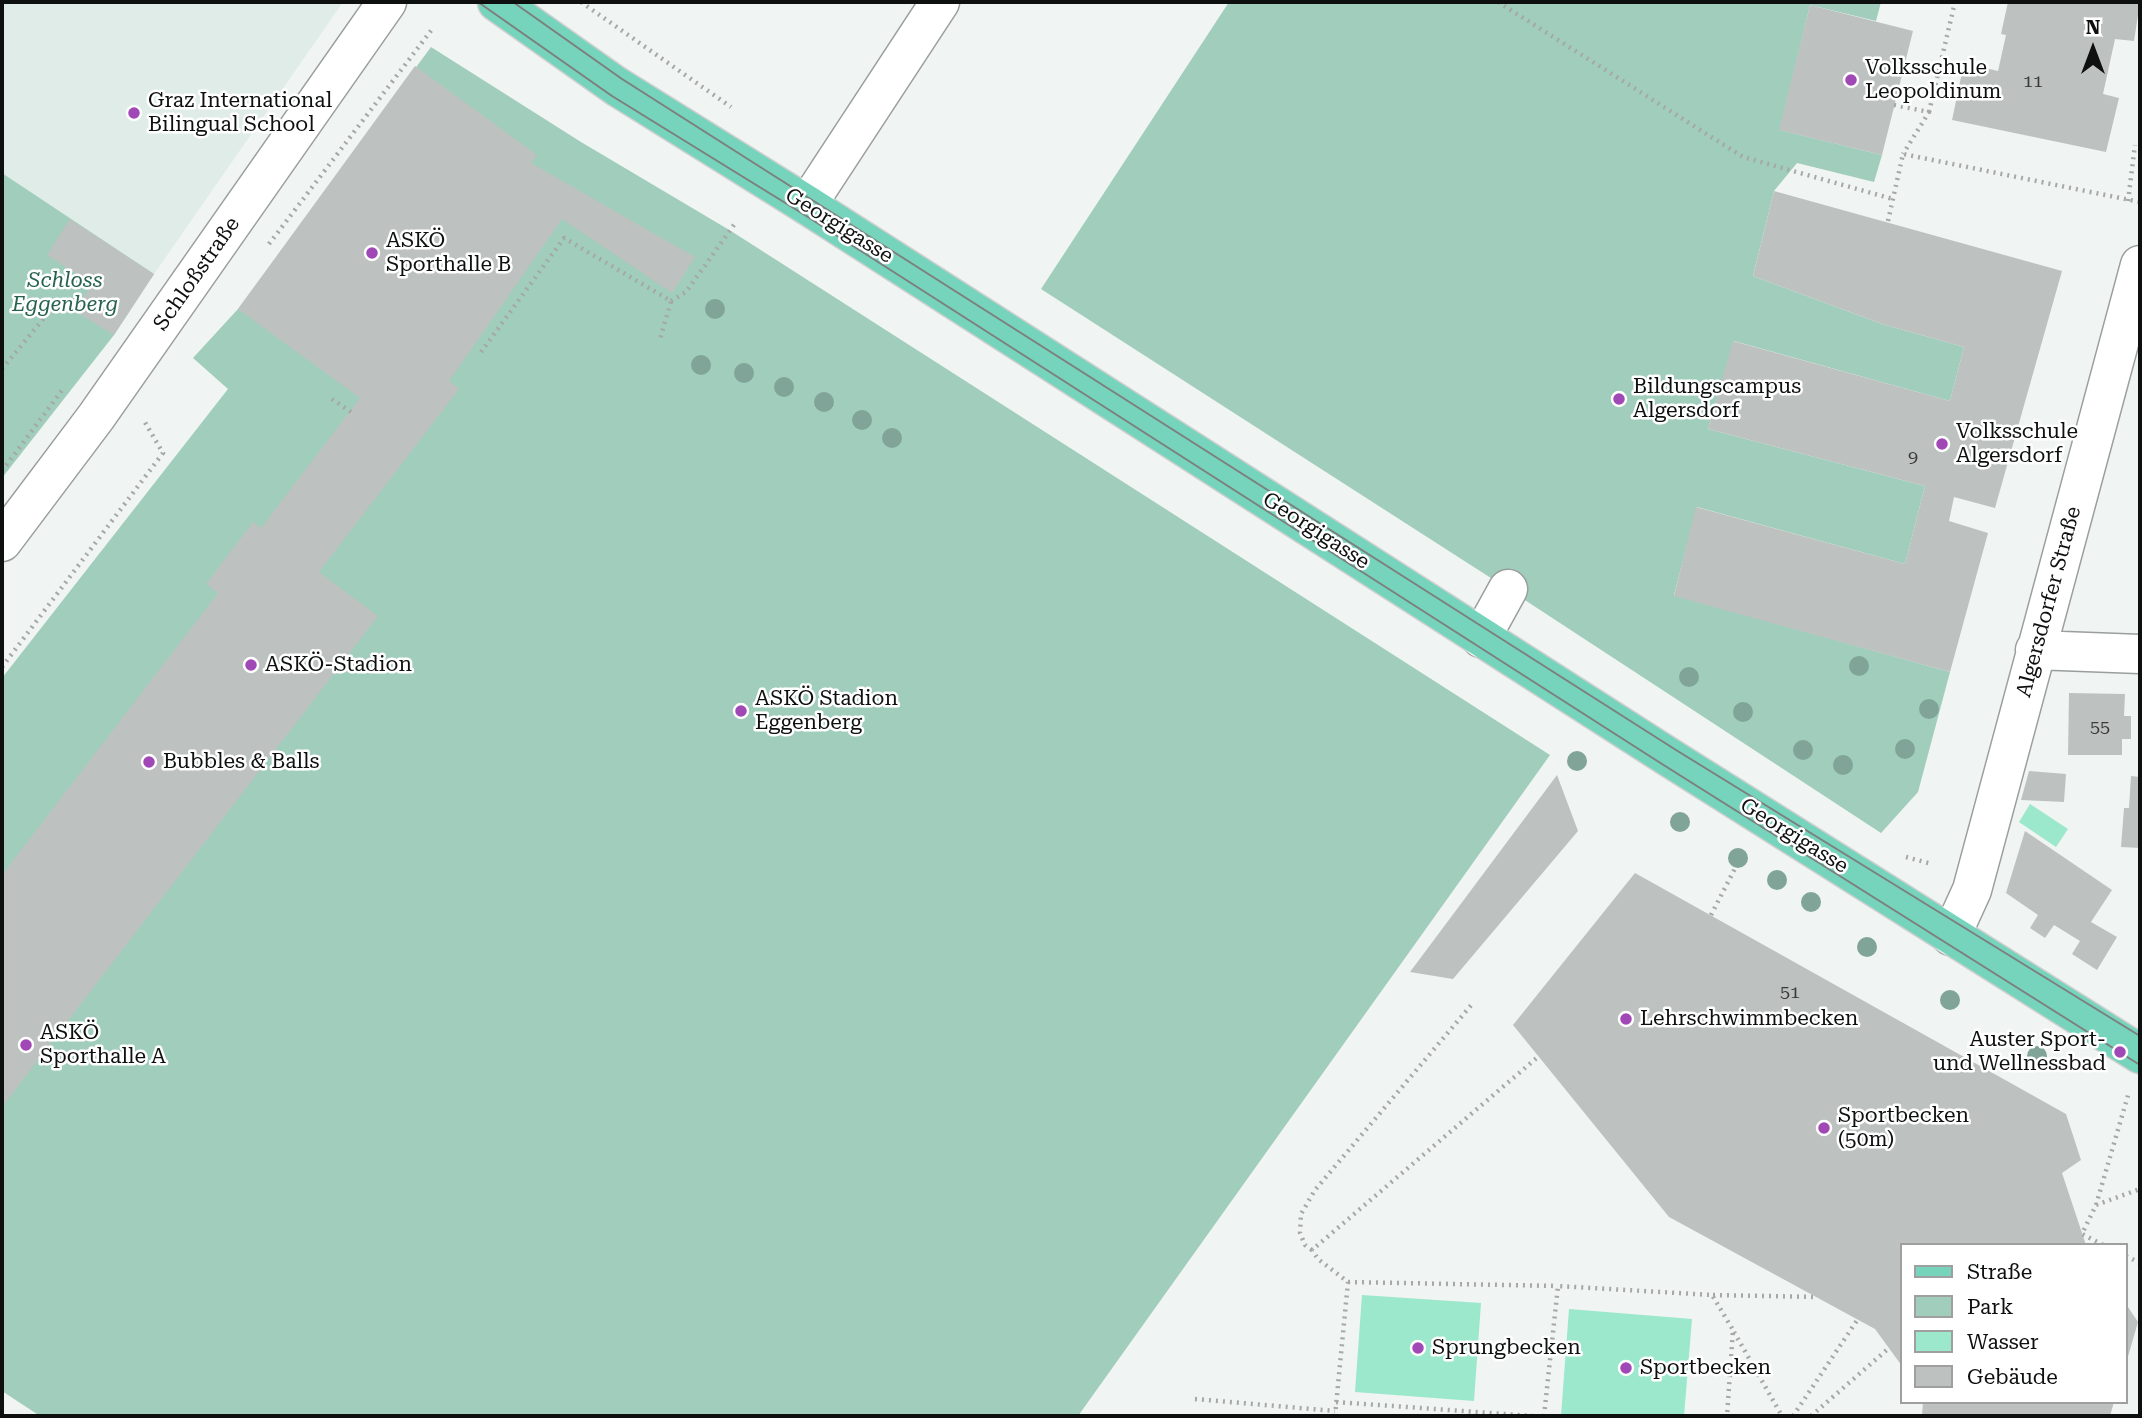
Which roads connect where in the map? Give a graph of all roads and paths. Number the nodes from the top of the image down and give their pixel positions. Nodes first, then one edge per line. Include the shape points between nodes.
1 (387, 2) edge
2 (497, 2) edge
3 (940, 2) edge
4 (1498, 2) edge
5 (1955, 2) edge
6 (433, 28) dead end
7 (1894, 105) dead end
8 (1929, 112) junction
9 (2135, 145) dead end
10 (2134, 152) junction
11 (2140, 153) edge
12 (1903, 154) junction
13 (1893, 199) junction
14 (2128, 201) junction
15 (2140, 202) edge
16 (807, 205) junction
17 (1888, 221) dead end
18 (736, 222) dead end
19 (263, 253) dead end
20 (2140, 265) edge
21 (671, 301) junction
22 (53, 307) dead end
23 (660, 339) dead end
24 (481, 352) dead end
25 (2, 369) edge
26 (332, 399) dead end
27 (138, 410) dead end
28 (351, 412) dead end
29 (2, 542) edge
30 (1508, 589) dead end
31 (1481, 638) junction
32 (2035, 650) junction
33 (2140, 654) edge
34 (2, 667) edge
35 (1746, 847) dead end
36 (1711, 915) dead end
37 (1951, 936) junction
38 (1473, 1003) dead end
39 (2140, 1054) edge
40 (1539, 1056) dead end
41 (2129, 1092) dead end
42 (2140, 1189) edge
43 (2096, 1205) junction
44 (2099, 1243) edge
45 (1312, 1250) junction
46 (1348, 1282) junction
47 (1559, 1286) junction
48 (1712, 1295) junction
49 (1817, 1297) dead end
50 (1858, 1319) dead end
51 (1733, 1330) junction
52 (1889, 1348) dead end
53 (1195, 1399) dead end
54 (1336, 1402) junction
55 (1335, 1414) edge
56 (1533, 1416) edge
57 (1544, 1416) edge
58 (1727, 1416) edge
59 (1782, 1416) edge
60 (1793, 1416) edge
61 (1811, 1416) edge

1 - 29 street, Schloßstraße via 96,417
2 - 16 main road, Georgigasse via 616,86
3 - 16 street
4 - 13 path via 1743,157
5 - 8 path
6 - 19 path
7 - 8 path
8 - 12 path
9 - 10 path
10 - 11 path
10 - 14 path
12 - 13 path
12 - 14 path
13 - 17 path
14 - 15 path
16 - 31 main road, Georgigasse
18 - 21 path via 686,292
20 - 32 street, Algersdorfer Straße
21 - 23 path
21 - 24 path via 564,238
22 - 25 path
26 - 28 path
27 - 34 path via 163,453
30 - 31 street
31 - 37 main road, Georgigasse
32 - 33 street
32 - 37 street, Algersdorfer Straße via 1972,890
35 - 36 path
37 - 39 main road, Georgigasse
38 - 45 path via 1315,1190 1301,1214 1300,1233
40 - 45 path
41 - 43 path
42 - 43 path
43 - 44 path via 2082,1234
45 - 46 path
46 - 47 path
46 - 54 path
47 - 48 path
47 - 57 path
48 - 49 path
48 - 51 path
50 - 60 path
51 - 58 path
51 - 59 path
52 - 61 path
53 - 55 path
54 - 55 path
54 - 56 path

